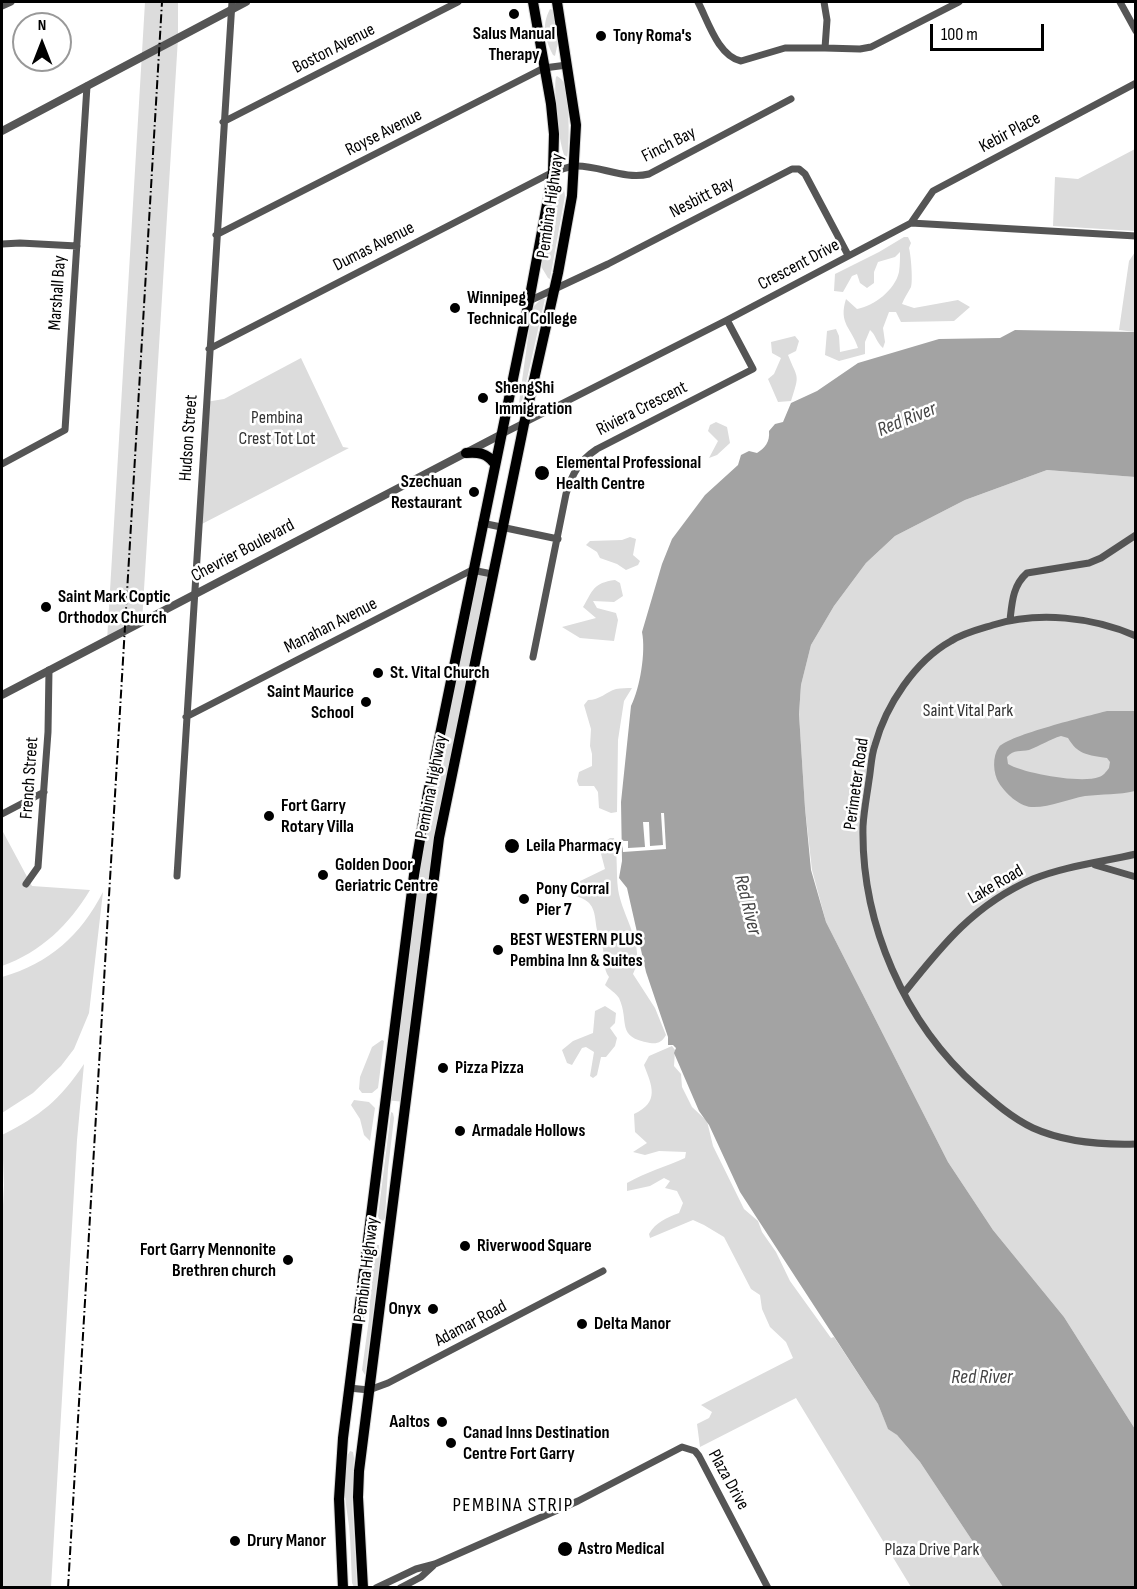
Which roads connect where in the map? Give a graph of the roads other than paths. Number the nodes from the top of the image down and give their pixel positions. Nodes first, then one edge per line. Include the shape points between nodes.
1 (11, 2) edge
2 (246, 2) edge
3 (458, 2) edge
4 (534, 2) edge
5 (557, 2) edge
6 (698, 2) edge
7 (824, 2) edge
8 (959, 2) edge
9 (1120, 2) edge
10 (950, 4) edge
11 (232, 5) edge
12 (2, 6) edge
13 (1136, 31) edge
14 (825, 48) junction
15 (567, 65) junction
16 (544, 68) junction
17 (1136, 83) edge
18 (87, 86) junction
19 (790, 99) dead end
20 (223, 122) junction
21 (2, 131) edge
22 (575, 166) junction
23 (553, 172) junction
24 (911, 223) junction
25 (216, 235) junction
26 (1136, 236) edge
27 (2, 244) edge
28 (76, 246) junction
29 (848, 255) junction
30 (555, 287) junction
31 (529, 300) junction
32 (727, 320) junction
33 (209, 349) junction
34 (524, 424) junction
35 (500, 435) junction
36 (466, 453) junction
37 (2, 464) edge
38 (494, 464) junction
39 (482, 523) junction
40 (502, 528) junction
41 (1136, 535) edge
42 (558, 539) junction
43 (472, 570) junction
44 (492, 574) junction
45 (194, 595) junction
46 (1010, 620) junction
47 (1136, 636) edge
48 (533, 657) dead end
49 (49, 670) junction
50 (449, 683) junction
51 (469, 687) junction
52 (2, 695) edge
53 (186, 717) junction
54 (44, 792) junction
55 (2, 814) edge
56 (1136, 854) edge
57 (1092, 864) junction
58 (177, 876) dead end
59 (1136, 877) edge
60 (26, 884) dead end
61 (904, 993) junction
62 (1136, 1144) edge
63 (603, 1271) dead end
64 (349, 1388) junction
65 (369, 1390) junction
66 (435, 1564) junction
67 (343, 1587) edge
68 (363, 1587) edge
69 (376, 1587) edge
70 (400, 1587) edge
71 (768, 1587) edge

1 - 12 street
2 - 11 street
3 - 20 street, Boston Avenue
4 - 16 main road, Pembina Highway
5 - 15 main road, Pembina Highway
6 - 14 street via 721,45 734,60 749,61 785,48
7 - 14 street
8 - 10 street
9 - 13 street
10 - 14 street via 871,47
11 - 18 street
11 - 20 street, Hudson Street
15 - 16 street, Royse Avenue
15 - 22 main road, Pembina Highway via 576,125
16 - 23 main road, Pembina Highway via 554,134
16 - 25 street, Royse Avenue
17 - 24 street, Kebir Place via 933,191
18 - 21 street
18 - 28 street, Marshall Bay
19 - 22 street, Finch Bay via 649,174 629,175
20 - 25 street, Hudson Street
22 - 23 street, Finch Bay
22 - 30 main road, Pembina Highway
23 - 31 main road, Pembina Highway
23 - 33 street, Dumas Avenue
24 - 26 street
24 - 29 street, Crescent Drive
25 - 33 street, Hudson Street
27 - 28 street
28 - 37 street, Marshall Bay via 64,430
29 - 30 street, Nesbitt Bay via 805,174 792,169 566,285
29 - 32 street, Crescent Drive
30 - 31 street, Nesbitt Bay
30 - 34 main road, Pembina Highway
31 - 35 main road, Pembina Highway
32 - 34 street, Crescent Drive
32 - 42 street, Riviera Crescent via 753,369 586,456 570,482
33 - 45 street, Hudson Street
34 - 35 street, Crescent Drive
34 - 40 main road, Pembina Highway
35 - 36 street, Chevrier Boulevard
35 - 38 main road, Pembina Highway
36 - 38 main road via 483,454
36 - 45 street, Chevrier Boulevard
38 - 39 main road, Pembina Highway
39 - 40 street
39 - 43 main road, Pembina Highway
40 - 42 street
40 - 44 main road, Pembina Highway
41 - 46 street via 1089,563 1027,573 1017,585
42 - 48 street, Riviera Crescent
43 - 44 street
43 - 50 main road, Pembina Highway
43 - 53 street, Manahan Avenue
44 - 51 main road, Pembina Highway
45 - 49 street, Chevrier Boulevard
45 - 53 street, Hudson Street
46 - 47 street, Perimeter Road via 1094,623
46 - 61 street, Perimeter Road via 952,640 930,656 889,708 874,746 863,824 869,898
49 - 52 street, Chevrier Boulevard
49 - 54 street, French Street
50 - 51 main road
50 - 64 main road, Pembina Highway via 414,875
51 - 65 main road, Pembina Highway via 430,899
53 - 58 street, Hudson Street
54 - 55 street
54 - 60 street, French Street via 38,867
56 - 57 street, Lake Road
57 - 59 street
57 - 61 street, Lake Road via 1033,879 976,912 942,945
61 - 62 street, Perimeter Road via 951,1061 1011,1114 1033,1128 1060,1136 1116,1145
63 - 65 street, Adamar Road via 413,1371
64 - 65 street, Adamar Road
64 - 67 main road, Pembina Highway via 339,1479
65 - 68 main road, Pembina Highway via 358,1480
66 - 69 street, Plaza Drive
66 - 70 street, Plaza Drive via 421,1577
66 - 71 street, Plaza Drive via 578,1501 682,1447 699,1456

